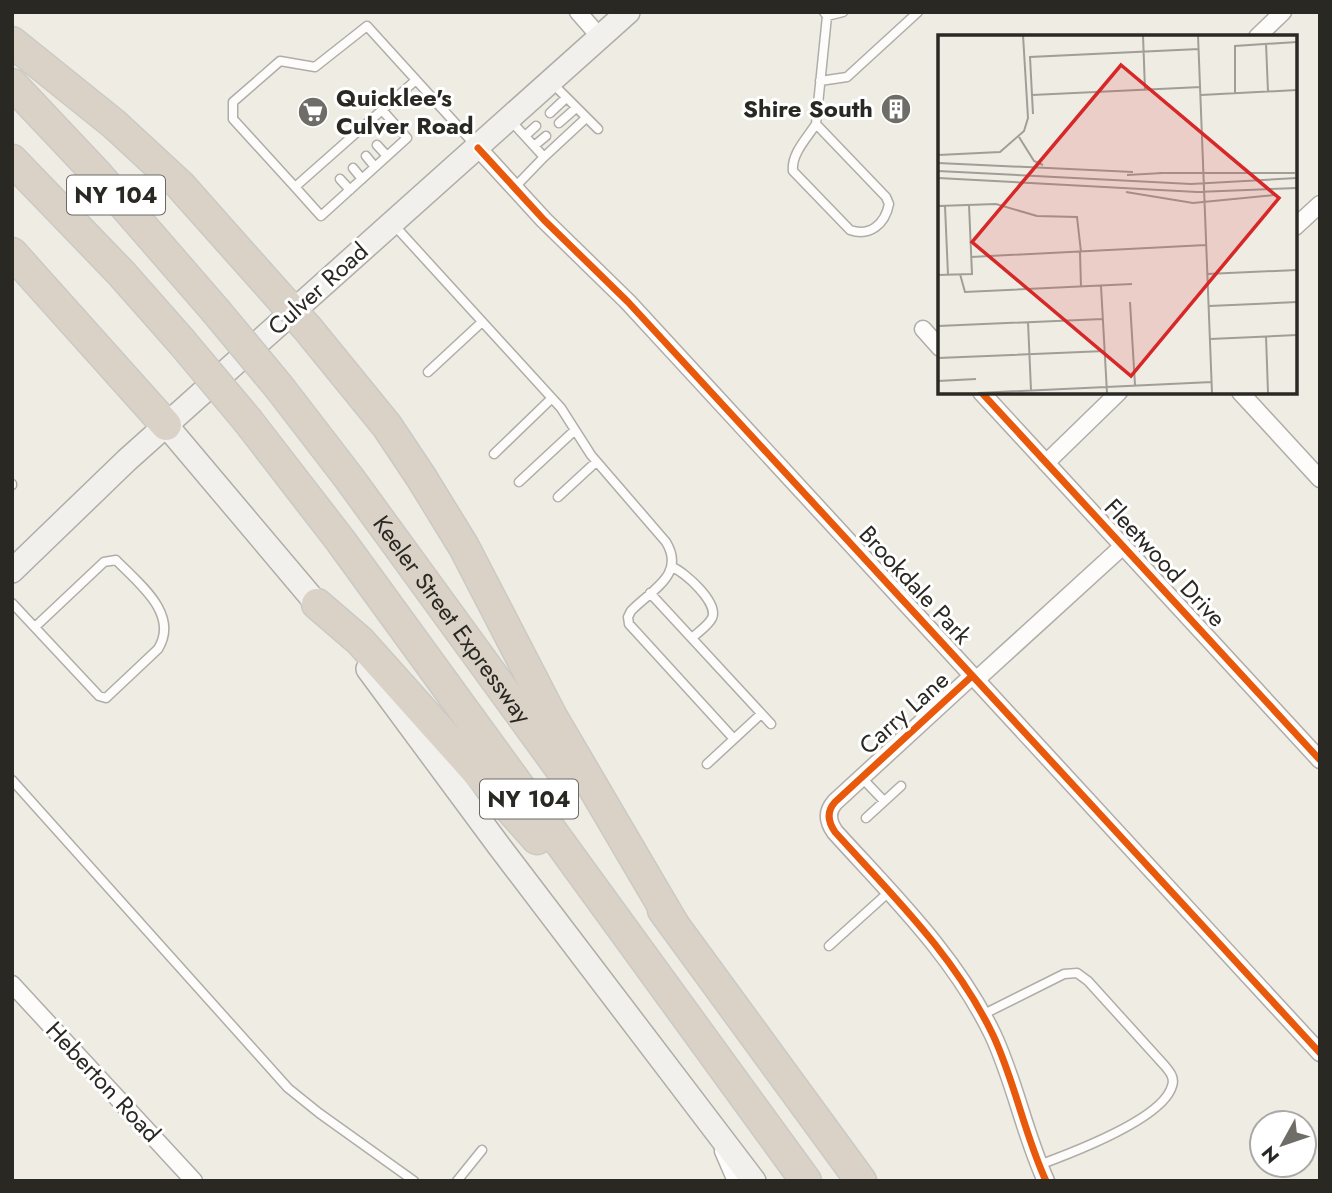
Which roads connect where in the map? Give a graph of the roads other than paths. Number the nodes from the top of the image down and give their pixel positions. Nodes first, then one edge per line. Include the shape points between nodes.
1 (578, 12) edge
2 (628, 12) edge
3 (843, 12) edge
4 (918, 12) edge
5 (1283, 12) edge
6 (826, 14) edge
7 (1259, 35) edge
8 (600, 37) junction
9 (12, 42) edge
10 (416, 80) junction
11 (820, 81) junction
12 (12, 84) edge
13 (559, 90) junction
14 (576, 108) junction
15 (382, 110) junction
16 (550, 113) dead end
17 (586, 118) junction
18 (559, 123) dead end
19 (816, 124) junction
20 (537, 126) dead end
21 (517, 128) junction
22 (598, 129) dead end
23 (546, 136) dead end
24 (377, 145) dead end
25 (534, 146) junction
26 (478, 148) junction
27 (366, 156) dead end
28 (387, 156) junction
29 (544, 158) junction
30 (12, 160) edge
31 (375, 167) junction
32 (353, 168) dead end
33 (340, 179) dead end
34 (362, 179) junction
35 (295, 187) junction
36 (515, 187) junction
37 (350, 190) junction
38 (1319, 207) edge
39 (392, 223) junction
40 (1297, 225) edge
41 (12, 253) edge
42 (293, 312) junction
43 (482, 322) junction
44 (923, 329) dead end
45 (938, 346) edge
46 (428, 372) dead end
47 (983, 394) edge
48 (1117, 394) edge
49 (1242, 394) edge
50 (552, 398) junction
51 (166, 425) junction
52 (575, 430) junction
53 (494, 454) dead end
54 (596, 462) junction
55 (1046, 463) junction
56 (1320, 479) edge
57 (519, 482) dead end
58 (558, 497) dead end
59 (1123, 547) junction
60 (673, 567) junction
61 (12, 570) edge
62 (650, 593) junction
63 (12, 603) edge
64 (317, 604) junction
65 (35, 627) junction
66 (692, 638) junction
67 (974, 678) junction
68 (761, 714) junction
69 (771, 724) dead end
70 (734, 739) junction
71 (1320, 760) edge
72 (707, 764) dead end
73 (861, 777) junction
74 (13, 782) edge
75 (901, 786) dead end
76 (884, 802) junction
77 (866, 818) dead end
78 (890, 891) junction
79 (674, 925) junction
80 (829, 946) dead end
81 (14, 991) edge
82 (982, 1015) junction
83 (709, 1048) junction
84 (1320, 1053) edge
85 (712, 1126) junction
86 (482, 1150) dead end
87 (1039, 1165) junction
88 (194, 1181) edge
89 (414, 1181) edge
90 (457, 1181) edge
91 (736, 1181) edge
92 (754, 1181) edge
93 (806, 1181) edge
94 (861, 1181) edge
95 (1046, 1181) edge

1 - 8 street
2 - 8 main road, Culver Road
3 - 6 lane
4 - 11 lane via 847,77
5 - 7 street
6 - 11 lane
8 - 13 main road, Culver Road
9 - 42 highway via 168,173
10 - 15 lane
10 - 26 lane
10 - 35 lane via 367,26 314,66 280,61 233,102 233,119
11 - 19 lane
12 - 79 highway, Keeler Street Expressway / NY 104, bridge via 97,174 279,387
13 - 14 lane
13 - 16 lane
13 - 21 main road, Culver Road
14 - 17 lane
14 - 18 lane
15 - 28 lane via 407,138
15 - 35 lane via 340,154
17 - 22 lane
17 - 29 lane
19 - 19 lane via 886,197 887,215 871,231 860,234 850,230 793,171 792,162
20 - 21 lane
21 - 25 lane
21 - 26 main road, Culver Road
23 - 25 lane
24 - 28 lane
25 - 29 lane
26 - 36 street, Brookdale Park
26 - 39 main road, Culver Road
27 - 31 lane
28 - 31 lane
29 - 36 lane
30 - 83 highway, Keeler Street Expressway / NY 104, bridge via 112,264 248,421 340,540
31 - 34 lane
32 - 34 lane
33 - 37 lane
34 - 37 lane
35 - 37 lane via 321,216
36 - 67 street, Brookdale Park via 628,302
38 - 40 street
39 - 42 main road, Culver Road
39 - 43 lane
41 - 51 highway
42 - 51 main road, Culver Road
42 - 79 highway via 383,421 431,493 552,717
43 - 46 lane
43 - 50 lane
44 - 45 street
47 - 55 street, Fleetwood Drive
48 - 55 street
49 - 56 street
50 - 52 lane
50 - 53 lane
51 - 61 main road, Culver Road
51 - 64 main road
52 - 54 lane
52 - 57 lane
54 - 58 lane
54 - 60 lane via 666,542
55 - 59 street, Fleetwood Drive
59 - 67 street, Carry Lane
59 - 71 street, Fleetwood Drive
60 - 62 lane
60 - 66 lane via 713,609 711,619
62 - 66 lane
62 - 70 lane via 629,614 631,628
63 - 65 lane
64 - 83 highway via 360,640 519,818
64 - 85 main road
65 - 65 lane via 99,696 106,698 164,639 158,604 116,560 104,562
66 - 68 lane
67 - 73 street, Carry Lane
67 - 84 street, Brookdale Park
68 - 69 lane
68 - 70 lane
70 - 72 lane
73 - 76 lane
73 - 78 street, Carry Lane via 832,805 830,823
74 - 89 lane via 288,1088
75 - 76 lane
76 - 77 lane
78 - 80 lane
78 - 82 street, Carry Lane via 947,960
79 - 94 highway, Keeler Street Expressway / NY 104
81 - 88 street, Heberton Road
82 - 87 street, Carry Lane via 1011,1080
82 - 87 lane via 1064,974 1077,973 1171,1074 1171,1089 1136,1121
83 - 93 highway, Keeler Street Expressway / NY 104
85 - 91 street
85 - 92 main road
86 - 90 lane
87 - 95 street, Carry Lane

